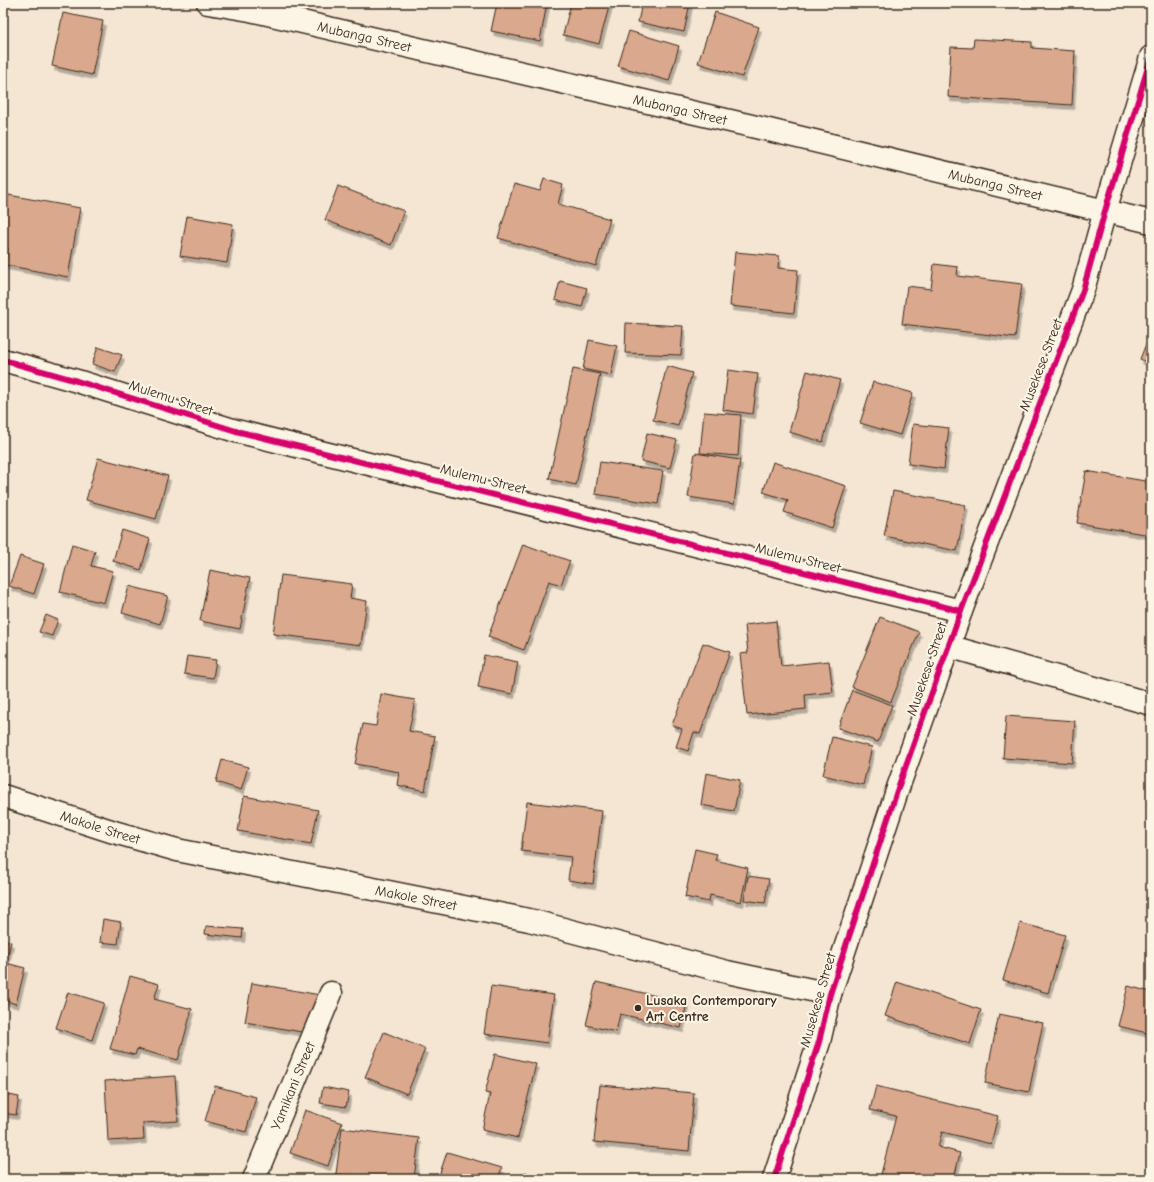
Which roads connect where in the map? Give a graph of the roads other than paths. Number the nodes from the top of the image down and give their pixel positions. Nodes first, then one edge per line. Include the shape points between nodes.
1 (208, 3) edge
2 (1151, 57) edge
3 (1104, 211) junction
4 (1151, 222) edge
5 (3, 360) edge
6 (961, 611) junction
7 (948, 646) junction
8 (1151, 704) edge
9 (3, 796) edge
10 (331, 992) dead end
11 (830, 994) junction
12 (254, 1179) edge
13 (774, 1179) edge

1 - 3 street, Mubanga Street via 250,10 749,125
2 - 3 street, Musekese Street
3 - 4 street, Mubanga Street
3 - 6 street, Musekese Street via 1083,290
5 - 6 street, Mulemu Street via 77,380 236,431
6 - 7 street, Musekese Street
7 - 8 street
7 - 11 street, Musekese Street
9 - 11 street, Makole Street via 177,850 529,920 727,972
10 - 12 street, Yamikani Street
11 - 13 street, Musekese Street via 819,1042

